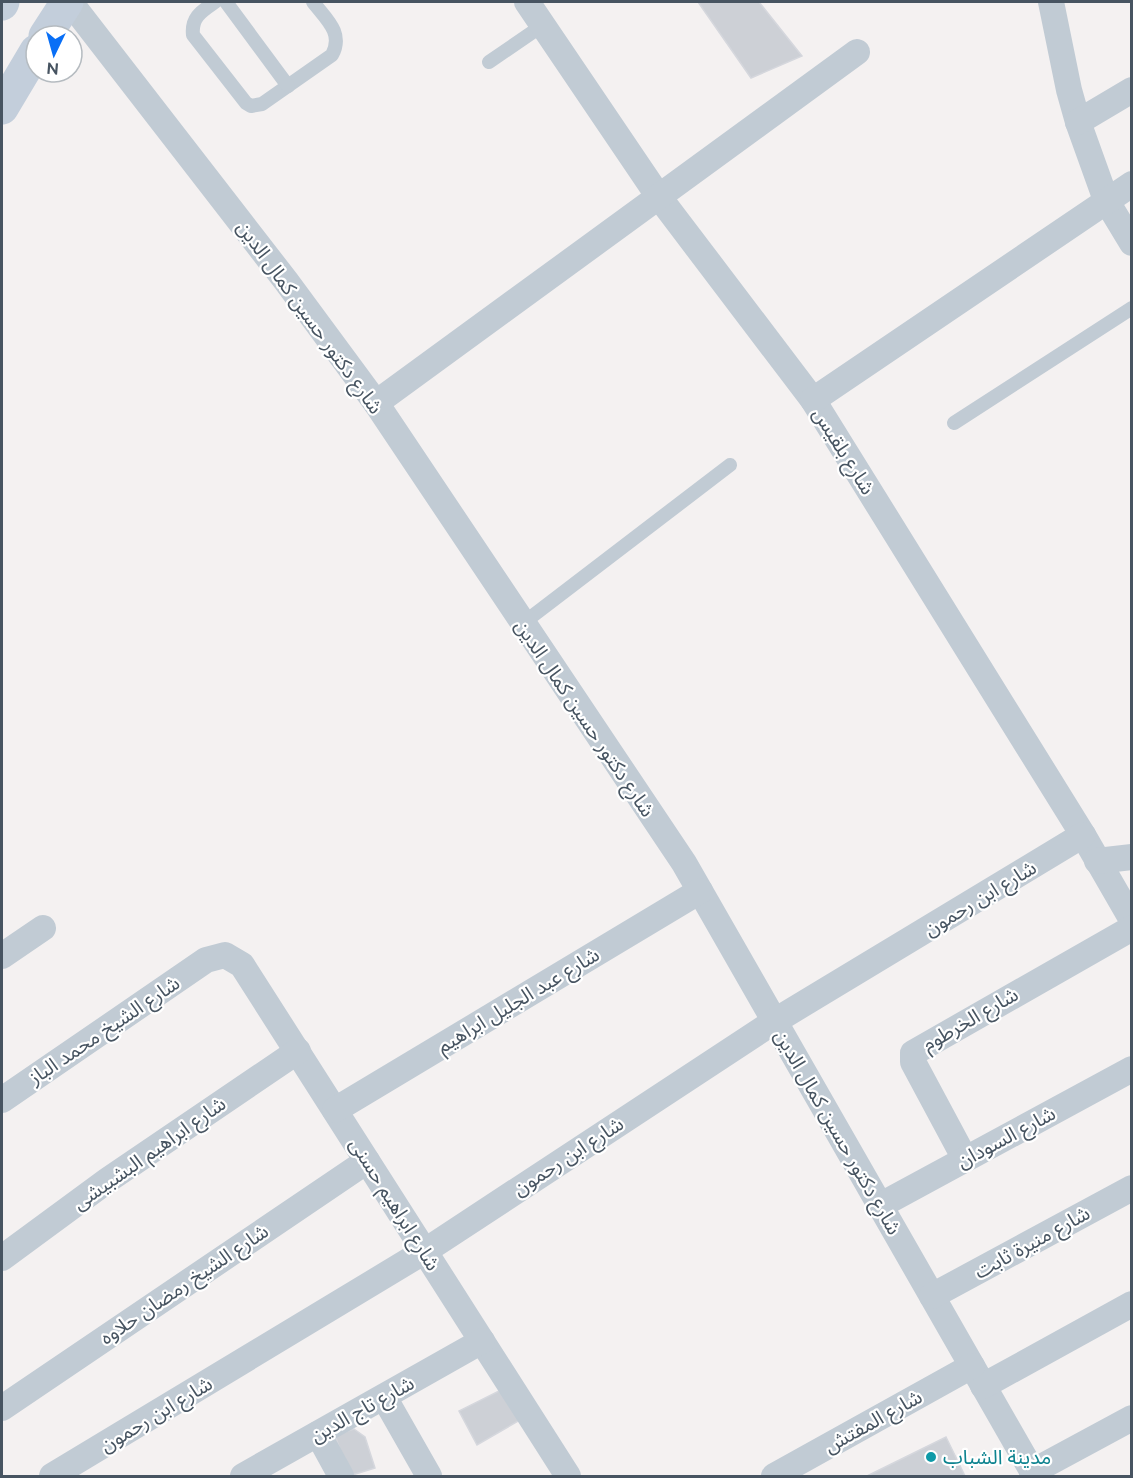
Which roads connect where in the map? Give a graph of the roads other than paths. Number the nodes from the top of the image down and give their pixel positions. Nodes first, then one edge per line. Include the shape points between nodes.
1 (68, 2) edge
2 (215, 2) edge
3 (226, 2) edge
4 (313, 2) edge
5 (527, 2) edge
6 (1051, 2) edge
7 (53, 24) edge
8 (543, 25) junction
9 (857, 52) dead end
10 (489, 62) dead end
11 (24, 71) edge
12 (288, 86) junction
13 (1131, 90) edge
14 (2, 108) edge
15 (1078, 122) junction
16 (1131, 184) edge
17 (658, 197) junction
18 (1106, 200) junction
19 (1131, 243) edge
20 (1131, 308) edge
21 (813, 400) junction
22 (376, 403) junction
23 (954, 423) dead end
24 (730, 465) dead end
25 (522, 624) junction
26 (1083, 835) junction
27 (1131, 857) edge
28 (1097, 861) junction
29 (700, 891) junction
30 (1131, 921) edge
31 (43, 928) dead end
32 (1131, 928) edge
33 (2, 956) edge
34 (206, 960) joint
35 (775, 1021) junction
36 (298, 1051) junction
37 (1131, 1069) edge
38 (2, 1100) edge
39 (335, 1110) junction
40 (965, 1159) junction
41 (367, 1161) junction
42 (1131, 1188) edge
43 (880, 1204) junction
44 (424, 1251) junction
45 (2, 1258) edge
46 (932, 1296) junction
47 (1131, 1304) edge
48 (482, 1341) junction
49 (977, 1376) junction
50 (384, 1397) junction
51 (2, 1408) edge
52 (1131, 1418) edge
53 (318, 1434) junction
54 (1034, 1474) edge
55 (52, 1476) edge
56 (243, 1476) edge
57 (341, 1476) edge
58 (429, 1476) edge
59 (568, 1476) edge
60 (774, 1476) edge

1 - 7 street
1 - 22 street, شارع دكتور حسين كمال الدين
2 - 12 lane via 194,19 194,35 246,103 262,104
3 - 12 lane
4 - 12 lane via 337,36 337,46 332,55
5 - 8 street, شارع بلقيس
6 - 15 street
8 - 10 lane
8 - 17 street, شارع بلقيس
9 - 17 street
11 - 14 street
13 - 15 street
15 - 18 street
16 - 18 street
17 - 21 street, شارع بلقيس
17 - 22 street
18 - 19 street
18 - 21 street
20 - 23 lane
21 - 26 street, شارع بلقيس
22 - 25 street, شارع دكتور حسين كمال الدين
24 - 25 lane
25 - 29 street, شارع دكتور حسين كمال الدين
26 - 28 street, شارع بلقيس
26 - 35 street, شارع ابن رحمون
27 - 28 street
28 - 30 street, شارع بلقيس
29 - 35 street, شارع دكتور حسين كمال الدين
29 - 39 street, شارع عبد الجليل ابراهيم
31 - 33 street
32 - 40 street, شارع الخرطوم via 914,1053 913,1062
34 - 36 street, شارع ابراهيم حسنى via 225,955 242,965
34 - 38 street, شارع الشيخ محمد الباز
35 - 43 street, شارع دكتور حسين كمال الدين
35 - 44 street, شارع ابن رحمون
36 - 39 street, شارع ابراهيم حسنى
36 - 45 street, شارع ابراهيم البشبيشى via 108,1180
37 - 40 street, شارع السودان
39 - 41 street, شارع ابراهيم حسنى
40 - 43 street, شارع السودان
41 - 44 street, شارع ابراهيم حسنى
41 - 51 street, شارع الشيخ رمضان حلاوه
42 - 46 street, شارع منيرة ثابت
43 - 46 street, شارع دكتور حسين كمال الدين
44 - 48 street, شارع ابراهيم حسنى
44 - 55 street, شارع ابن رحمون
46 - 49 street, شارع دكتور حسين كمال الدين
47 - 49 street, شارع المفتش
48 - 50 street, شارع تاج الدين
48 - 59 street, شارع ابراهيم حسنى
49 - 54 street, شارع دكتور حسين كمال الدين
49 - 60 street, شارع المفتش
50 - 53 street, شارع تاج الدين
50 - 58 street
52 - 54 street
53 - 56 street, شارع تاج الدين
53 - 57 street

